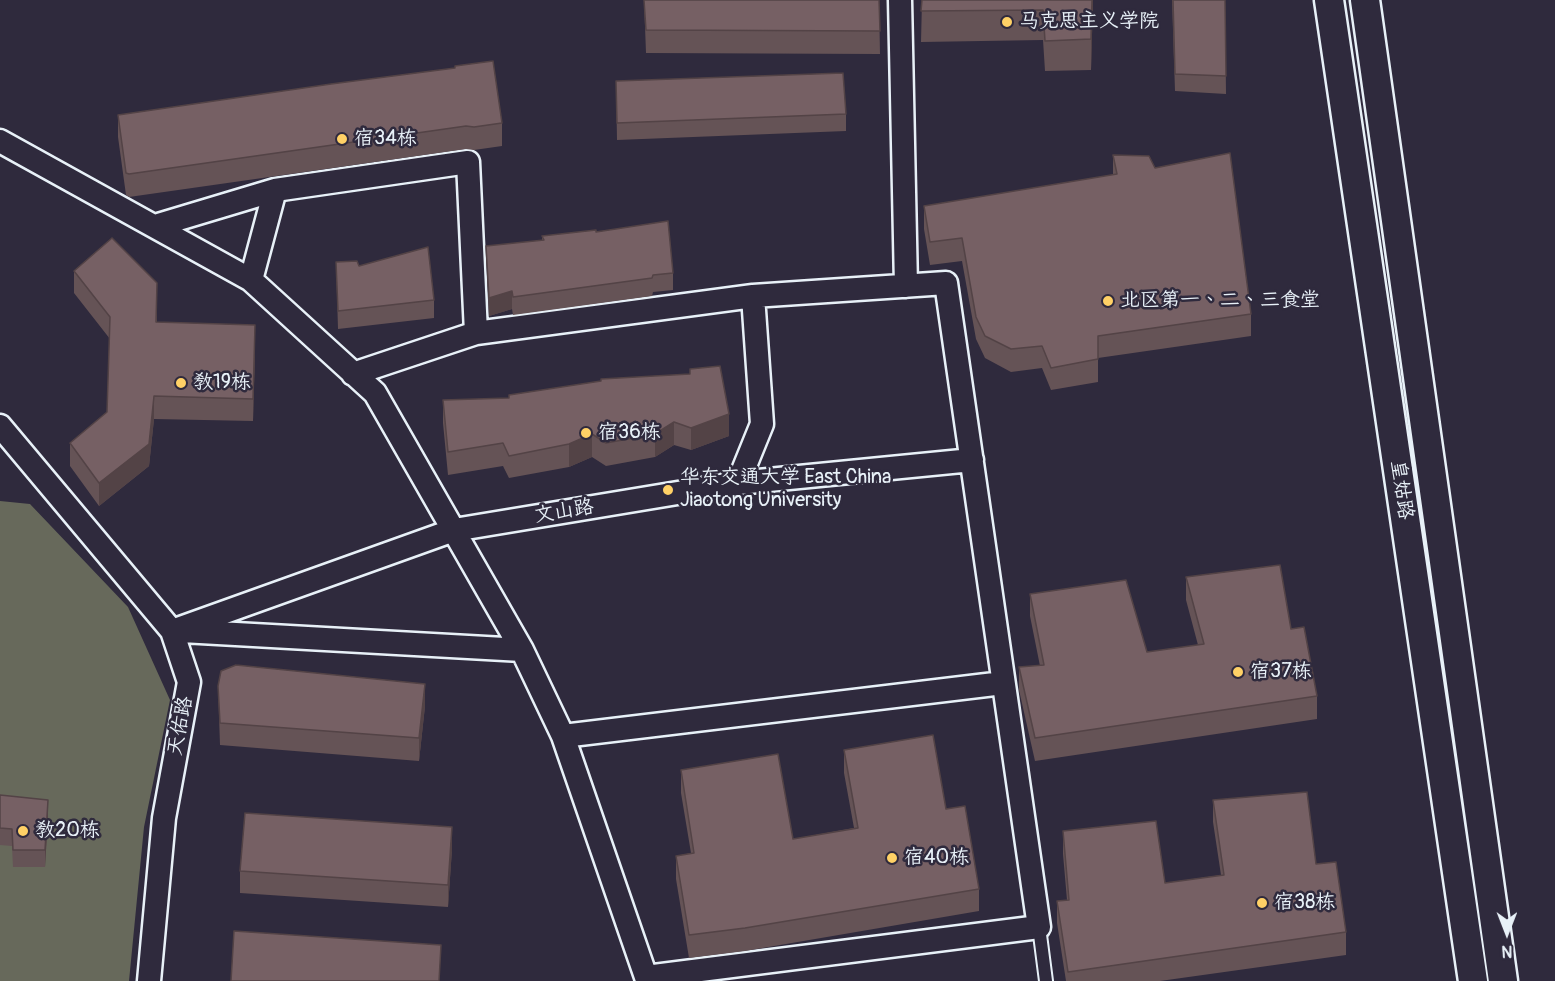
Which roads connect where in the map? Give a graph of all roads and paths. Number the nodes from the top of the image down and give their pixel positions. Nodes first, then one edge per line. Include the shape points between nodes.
1 (900, 0) edge
2 (1329, 0) edge
3 (1365, 0) edge
4 (0, 141) edge
5 (275, 190) junction
6 (155, 226) junction
7 (251, 280) junction
8 (906, 286) junction
9 (753, 296) junction
10 (476, 333) junction
11 (353, 374) junction
12 (0, 426) edge
13 (972, 460) junction
14 (738, 483) junction
15 (454, 530) junction
16 (172, 631) junction
17 (522, 650) junction
18 (1003, 683) junction
19 (563, 736) junction
20 (1039, 927) junction
21 (149, 981) edge
22 (1046, 981) edge
23 (1473, 981) edge
24 (1503, 981) edge

1 - 8 street
2 - 23 street, 皇姑路
3 - 24 street, 皇姑路
4 - 6 street
5 - 6 street
5 - 7 street
5 - 10 street via 468,162
6 - 7 street
7 - 11 street
8 - 9 street
8 - 13 street via 946,283
9 - 10 street
9 - 14 street via 762,423
10 - 11 street
11 - 15 street via 375,393
12 - 16 street, 天佑路
13 - 14 street, 文山路
13 - 18 street
14 - 15 street, 文山路
15 - 16 street, 文山路
15 - 17 street
16 - 17 street
16 - 21 street, 天佑路 via 189,682 164,818
17 - 19 street
18 - 19 street
18 - 20 street
19 - 20 street via 646,977
20 - 22 lane

